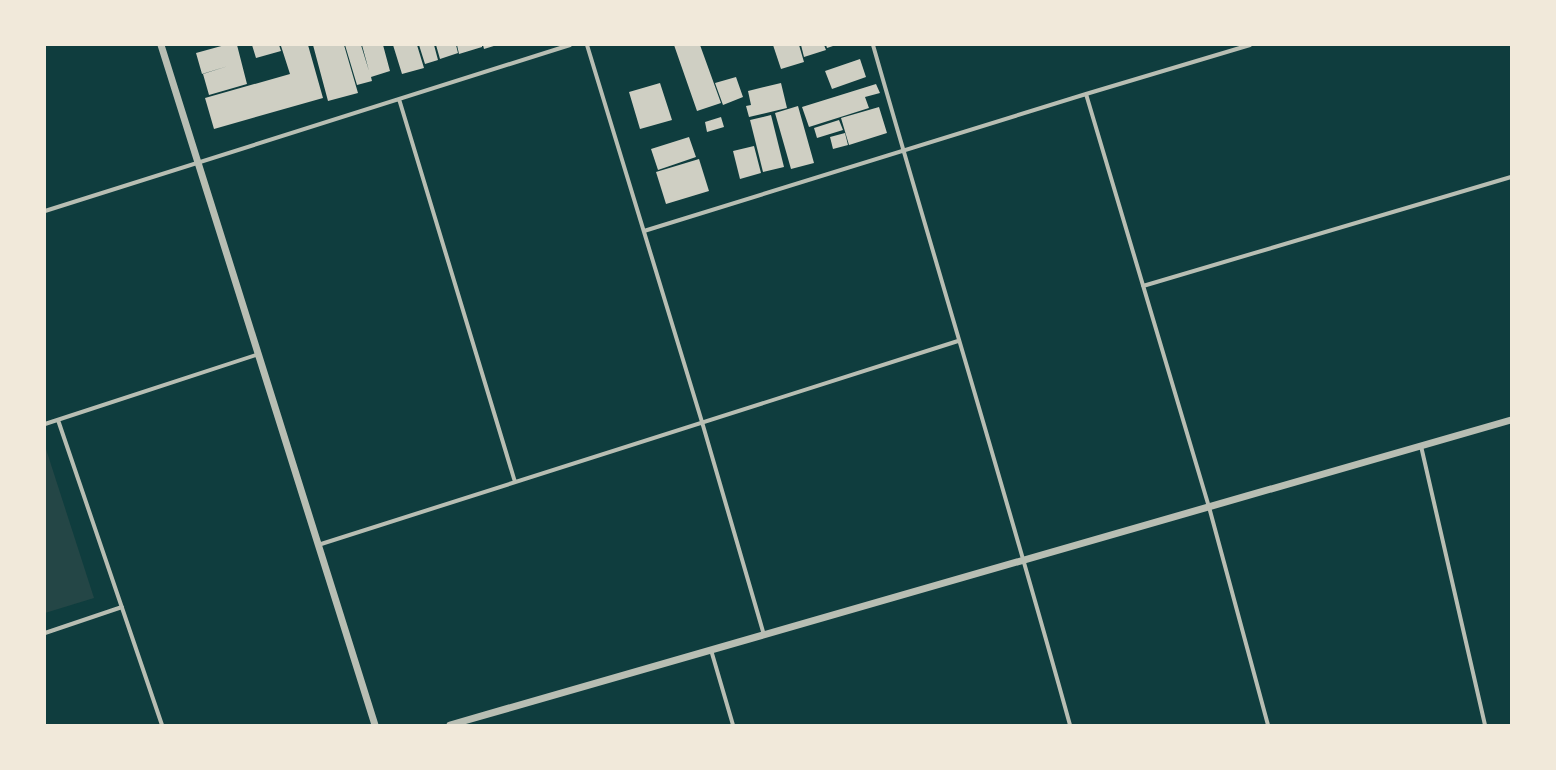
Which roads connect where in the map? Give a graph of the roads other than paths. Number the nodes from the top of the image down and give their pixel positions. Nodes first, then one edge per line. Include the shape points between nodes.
1 (161, 45) edge
2 (570, 45) edge
3 (587, 45) edge
4 (873, 45) edge
5 (1250, 45) edge
6 (1086, 94) junction
7 (399, 99) junction
8 (903, 151) junction
9 (199, 163) junction
10 (1511, 178) edge
11 (45, 211) edge
12 (644, 232) junction
13 (1143, 286) junction
14 (958, 341) junction
15 (258, 354) junction
16 (58, 420) junction
17 (1511, 420) edge
18 (702, 422) junction
19 (45, 424) edge
20 (1421, 446) junction
21 (515, 482) junction
22 (1209, 507) junction
23 (318, 545) junction
24 (1024, 560) junction
25 (122, 607) junction
26 (45, 633) edge
27 (764, 634) junction
28 (711, 650) junction
29 (162, 725) edge
30 (375, 725) edge
31 (450, 725) edge
32 (733, 725) edge
33 (1070, 725) edge
34 (1268, 725) edge
35 (1485, 725) edge

1 - 9 street
2 - 7 street
3 - 12 street
4 - 8 street
5 - 6 street
6 - 8 street
6 - 13 street
7 - 9 street
7 - 21 street
8 - 12 street
8 - 14 street
9 - 11 street
9 - 15 street
10 - 13 street
12 - 18 street
13 - 22 street
14 - 18 street
14 - 24 street
15 - 16 street
15 - 23 street
16 - 19 street
16 - 25 street
17 - 20 street
18 - 21 street
18 - 27 street
20 - 22 street
20 - 35 street
21 - 23 street
22 - 24 street
22 - 34 street
23 - 30 street
24 - 27 street
24 - 33 street
25 - 26 street
25 - 29 street
27 - 28 street
28 - 31 street
28 - 32 street

